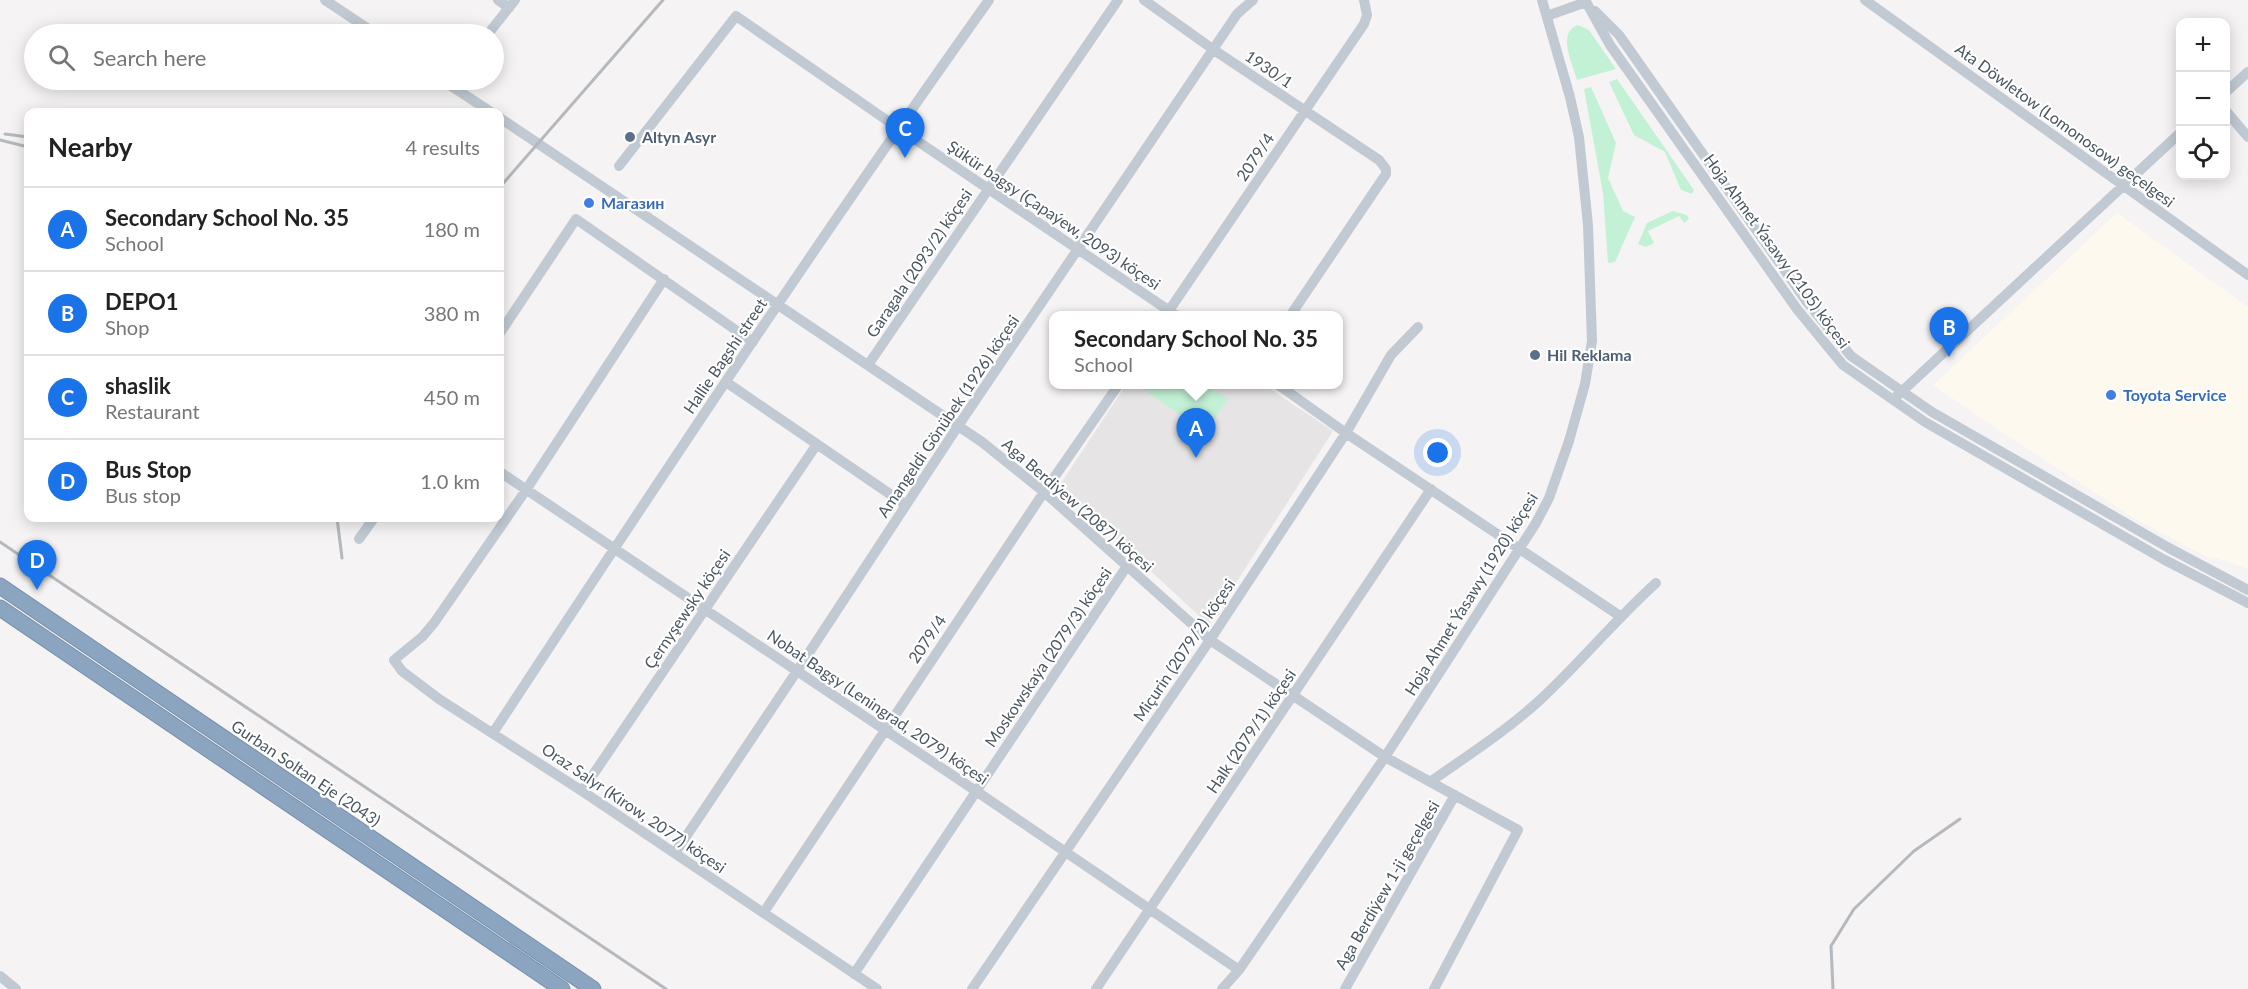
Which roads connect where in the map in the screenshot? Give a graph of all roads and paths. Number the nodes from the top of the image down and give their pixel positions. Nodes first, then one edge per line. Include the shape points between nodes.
1 (326, 0) edge
2 (498, 0) edge
3 (989, 0) edge
4 (1118, 0) edge
5 (1144, 0) edge
6 (1253, 0) edge
7 (1364, 0) edge
8 (1542, 0) edge
9 (1865, 0) edge
10 (1586, 1) edge
11 (512, 4) edge
12 (1546, 16) junction
13 (361, 24) edge
14 (496, 24) edge
15 (1214, 50) junction
16 (2248, 72) edge
17 (2230, 88) edge
18 (461, 90) edge
19 (486, 108) edge
20 (1304, 111) junction
21 (2230, 116) edge
22 (504, 121) edge
23 (898, 128) junction
24 (2248, 137) edge
25 (2176, 138) edge
26 (619, 166) dead end
27 (2123, 186) junction
28 (988, 189) junction
29 (1080, 248) junction
30 (2248, 275) edge
31 (664, 279) junction
32 (778, 305) junction
33 (1167, 311) edge
34 (1173, 311) edge
35 (1293, 311) edge
36 (504, 327) edge
37 (1418, 327) dead end
38 (753, 342) junction
39 (868, 365) junction
40 (726, 382) junction
41 (1116, 389) edge
42 (1284, 389) edge
43 (1901, 391) junction
44 (1892, 401) junction
45 (958, 426) junction
46 (1346, 433) junction
47 (817, 444) junction
48 (504, 475) edge
49 (1431, 489) junction
50 (526, 490) junction
51 (1044, 492) junction
52 (906, 505) junction
53 (371, 522) edge
54 (504, 522) edge
55 (504, 522) edge
56 (360, 539) dead end
57 (615, 548) junction
58 (1520, 548) junction
59 (1127, 566) junction
60 (1656, 583) dead end
61 (0, 586) edge
62 (2248, 590) edge
63 (2248, 603) edge
64 (0, 608) edge
65 (705, 608) junction
66 (1620, 616) junction
67 (1210, 640) junction
68 (797, 671) junction
69 (1292, 697) junction
70 (885, 730) junction
71 (493, 733) junction
72 (1385, 757) junction
73 (1430, 782) junction
74 (582, 791) junction
75 (976, 791) junction
76 (1455, 795) junction
77 (675, 853) junction
78 (1066, 853) junction
79 (1150, 909) junction
80 (764, 912) junction
81 (1239, 970) junction
82 (854, 974) junction
83 (0, 976) edge
84 (16, 989) edge
85 (562, 989) edge
86 (593, 989) edge
87 (877, 989) edge
88 (972, 989) edge
89 (1096, 989) edge
90 (1222, 989) edge
91 (1345, 989) edge
92 (1434, 989) edge

1 - 13 street
2 - 11 street
3 - 23 street, Hallie Bagshi street
4 - 28 street, Garagala (2093/2) köçesi
5 - 15 street, 1930/1
6 - 15 street, Amangeldi Gönübek (1926) köçesi via 1237,15
7 - 20 street, 2079/4 / 2079/4 via 1368,15 1359,32
8 - 12 street
9 - 27 street, Ata Döwletow (Lomonosow) geçelgesi
10 - 12 street
10 - 43 street, Hoja Ahmet Ýasawy (2105) köçesi via 1619,35 1842,346
10 - 44 street, Hoja Ahmet Ýasawy (2105) köçesi via 1610,45 1797,309 1843,365
11 - 14 street
12 - 58 street, Hoja Ahmet Ýasawy (1920) köçesi via 1579,137 1588,225 1592,341 1585,384 1559,472
15 - 20 street, 1930/1
15 - 29 street, Amangeldi Gönübek (1926) köçesi
16 - 17 street
18 - 19 street
20 - 34 street, 2079/4 / 2079/4
20 - 35 street, 1930/1 via 1379,160 1386,174
21 - 24 street
22 - 32 street, Aga Berdiýew (2087) köçesi
23 - 26 street, Şükür bagşy (Çapaýew, 2093) köçesi via 736,16
23 - 28 street, Şükür bagşy (Çapaýew, 2093) köçesi
23 - 32 street, Hallie Bagshi street
25 - 27 street
27 - 30 street, Ata Döwletow (Lomonosow) geçelgesi
27 - 43 street
28 - 29 street, Şükür bagşy (Çapaýew, 2093) köçesi
28 - 39 street, Garagala (2093/2) köçesi
29 - 33 street, Şükür bagşy (Çapaýew, 2093) köçesi
29 - 45 street, Amangeldi Gönübek (1926) köçesi
31 - 36 street via 576,219
31 - 38 street
31 - 50 street
32 - 38 street, Hallie Bagshi street
32 - 39 street, Aga Berdiýew (2087) köçesi
37 - 46 street, Miçurin (2079/2) köçesi via 1391,355
38 - 40 street, Hallie Bagshi street
39 - 45 street, Aga Berdiýew (2087) köçesi
40 - 47 street
40 - 57 street, Hallie Bagshi street
41 - 51 street, 2079/4 / 2079/4
42 - 46 street
43 - 44 street
43 - 62 street, Hoja Ahmet Ýasawy (2105) köçesi
44 - 63 street, Hoja Ahmet Ýasawy (2105) köçesi via 2163,559
45 - 51 street, Aga Berdiýew (2087) köçesi
45 - 52 street, Amangeldi Gönübek (1926) köçesi
46 - 49 street
46 - 67 street, Miçurin (2079/2) köçesi
47 - 52 street
47 - 65 street, Çernyşewsky köçesi
48 - 50 street, Nobat Bagşy (Leningrad, 2079) köçesi
49 - 58 street
49 - 69 street, Halk (2079/1) köçesi
50 - 54 street, Oraz Salyr (Kirow, 2077) köçesi
50 - 57 street, Nobat Bagşy (Leningrad, 2079) köçesi
51 - 59 street, Aga Berdiýew (2087) köçesi
51 - 70 street, 2079/4 / 2079/4
52 - 68 street, Amangeldi Gönübek (1926) köçesi
53 - 56 street
55 - 71 street, Oraz Salyr (Kirow, 2077) köçesi via 434,623 394,660 402,671 439,699
57 - 65 street, Nobat Bagşy (Leningrad, 2079) köçesi
57 - 71 street, Hallie Bagshi street
58 - 66 street
58 - 72 street, Hoja Ahmet Ýasawy (1920) köçesi
59 - 67 street, Aga Berdiýew (2087) köçesi
59 - 75 street, Moskowskaýa (2079/3) köçesi
60 - 66 street
61 - 86 highway, Gurban Soltan Eje (2043)
64 - 85 highway
65 - 68 street, Nobat Bagşy (Leningrad, 2079) köçesi
65 - 74 street, Çernyşewsky köçesi
66 - 73 street via 1562,679 1519,718
67 - 69 street, Aga Berdiýew (2087) köçesi
67 - 78 street, Miçurin (2079/2) köçesi
68 - 70 street, Nobat Bagşy (Leningrad, 2079) köçesi
68 - 77 street, Amangeldi Gönübek (1926) köçesi
69 - 72 street, Aga Berdiýew (2087) köçesi
69 - 79 street, Halk (2079/1) köçesi
70 - 75 street, Nobat Bagşy (Leningrad, 2079) köçesi
70 - 80 street, 2079/4 / 2079/4
71 - 74 street, Oraz Salyr (Kirow, 2077) köçesi
72 - 73 street, Aga Berdiýew (2087) köçesi
72 - 81 street, Hoja Ahmet Ýasawy (1920) köçesi
73 - 76 street, Aga Berdiýew (2087) köçesi
74 - 77 street, Oraz Salyr (Kirow, 2077) köçesi
75 - 78 street, Nobat Bagşy (Leningrad, 2079) köçesi
75 - 82 street, Moskowskaýa (2079/3) köçesi
76 - 91 street, Aga Berdiýew 1-ji geçelgesi
76 - 92 street, Aga Berdiýew (2087) köçesi via 1518,830
77 - 80 street, Oraz Salyr (Kirow, 2077) köçesi
78 - 79 street, Nobat Bagşy (Leningrad, 2079) köçesi
78 - 88 street, Miçurin (2079/2) köçesi
79 - 81 street, Nobat Bagşy (Leningrad, 2079) köçesi
79 - 89 street, Halk (2079/1) köçesi
80 - 82 street, Oraz Salyr (Kirow, 2077) köçesi
81 - 90 street, Hoja Ahmet Ýasawy (1920) köçesi
82 - 87 street, Oraz Salyr (Kirow, 2077) köçesi
83 - 84 street

